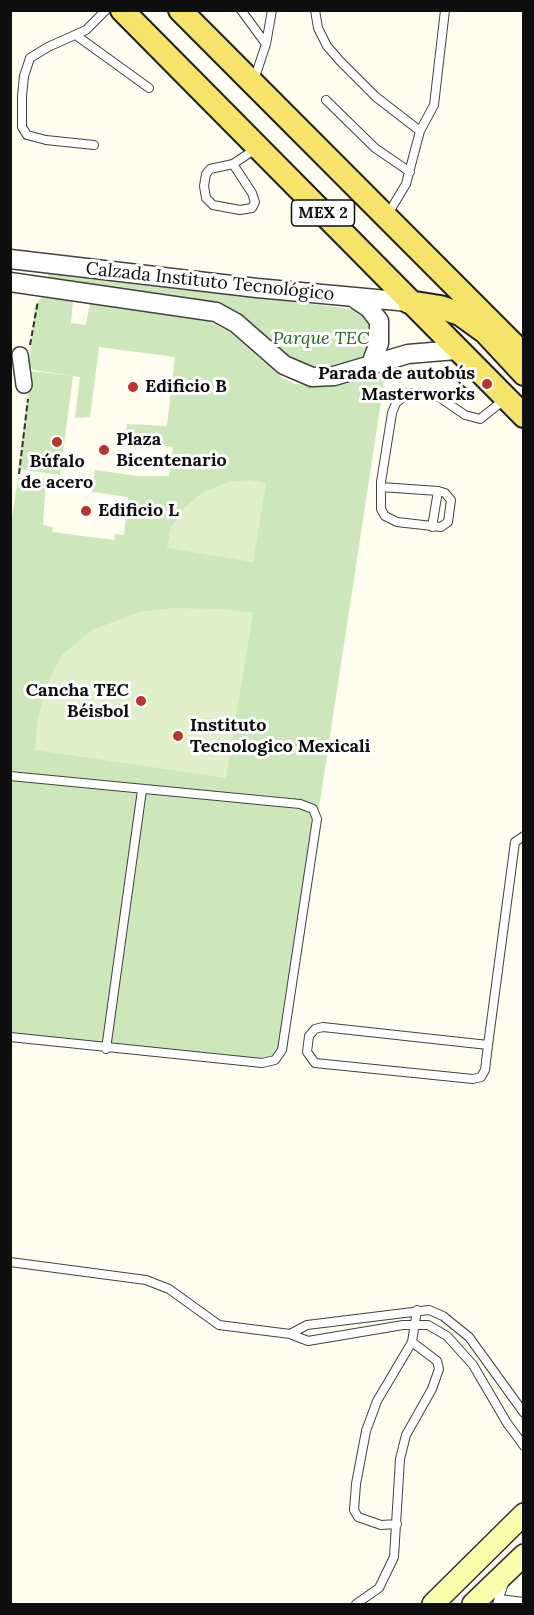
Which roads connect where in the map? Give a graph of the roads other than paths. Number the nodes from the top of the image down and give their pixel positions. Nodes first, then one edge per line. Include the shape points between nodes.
1 (106, 10) edge
2 (122, 10) edge
3 (180, 10) edge
4 (241, 10) edge
5 (272, 10) edge
6 (315, 10) edge
7 (445, 10) edge
8 (77, 36) junction
9 (266, 44) junction
10 (253, 84) junction
11 (149, 88) dead end
12 (326, 100) dead end
13 (420, 131) junction
14 (94, 145) dead end
15 (258, 148) junction
16 (233, 164) junction
17 (410, 172) junction
18 (385, 217) junction
19 (10, 259) edge
20 (46, 263) junction
21 (10, 282) edge
22 (43, 293) junction
23 (353, 297) junction
24 (409, 302) junction
25 (456, 350) junction
26 (521, 350) edge
27 (25, 352) road end
28 (371, 364) junction
29 (524, 374) edge
30 (26, 389) road end
31 (505, 398) junction
32 (524, 416) edge
33 (381, 487) junction
34 (438, 491) junction
35 (432, 527) junction
36 (10, 776) edge
37 (142, 790) junction
38 (524, 836) edge
39 (10, 1037) edge
40 (488, 1045) junction
41 (106, 1049) junction
42 (10, 1262) edge
43 (417, 1310) junction
44 (415, 1324) junction
45 (290, 1334) junction
46 (412, 1342) junction
47 (524, 1413) edge
48 (524, 1446) edge
49 (524, 1514) edge
50 (397, 1524) junction
51 (517, 1564) edge
52 (498, 1602) edge
53 (524, 1602) edge
54 (356, 1605) edge
55 (432, 1605) edge
56 (473, 1605) edge

1 - 8 lane via 96,23
2 - 15 main road, MEX 2
3 - 10 main road, MEX 2
4 - 9 lane
5 - 9 lane
6 - 13 lane via 322,37 340,61 376,97
7 - 13 lane via 434,105
8 - 11 lane
8 - 14 lane via 38,52 26,65 22,128 36,138
9 - 10 lane
10 - 18 main road, MEX 2
12 - 17 lane via 375,148
13 - 17 lane
15 - 16 lane
15 - 24 main road, MEX 2
16 - 16 lane via 208,171 206,198 221,207 252,208 252,193
17 - 18 lane via 399,199
18 - 26 main road, MEX 2
19 - 20 street, Calzada Instituto Tecnológico
20 - 22 street via 38,277
20 - 23 street, Calzada Instituto Tecnológico
21 - 22 street, Calzada Instituto Tecnológico
22 - 28 street, Calzada Instituto Tecnológico via 216,312 236,323 284,365 312,377 334,376
23 - 24 street, Calzada Instituto Tecnológico
23 - 28 street via 379,321 379,344
24 - 25 main road, MEX 2
24 - 29 main road via 460,314 485,332
25 - 28 street, Calzada Instituto Tecnológico via 408,354
25 - 31 main road, MEX 2
27 - 30 street
31 - 32 main road, MEX 2
31 - 33 lane via 480,419 465,415 439,397 408,393 401,398 392,413
33 - 34 lane
33 - 35 lane via 381,509 385,516 397,522
34 - 35 lane
34 - 35 lane via 449,497 451,509 445,525
36 - 37 lane
37 - 41 lane
37 - 41 lane via 300,804 313,809 317,819 282,1050 275,1060 262,1063
38 - 40 lane via 514,842
39 - 41 lane
40 - 40 lane via 324,1028 315,1029 309,1036 307,1052 315,1063 473,1078 481,1077
42 - 45 lane via 146,1280 169,1289 219,1325
43 - 44 lane
43 - 45 lane via 307,1325
43 - 47 lane via 429,1310 456,1325 484,1356
44 - 45 lane via 308,1341
44 - 46 lane
44 - 48 lane via 437,1329 458,1347
46 - 50 lane via 437,1361 439,1369 406,1435 397,1485
46 - 50 lane via 377,1401 366,1431 356,1484 354,1510 358,1517 381,1525
49 - 55 main road
50 - 54 lane via 389,1571 379,1588
51 - 52 lane
51 - 56 main road
52 - 53 lane

